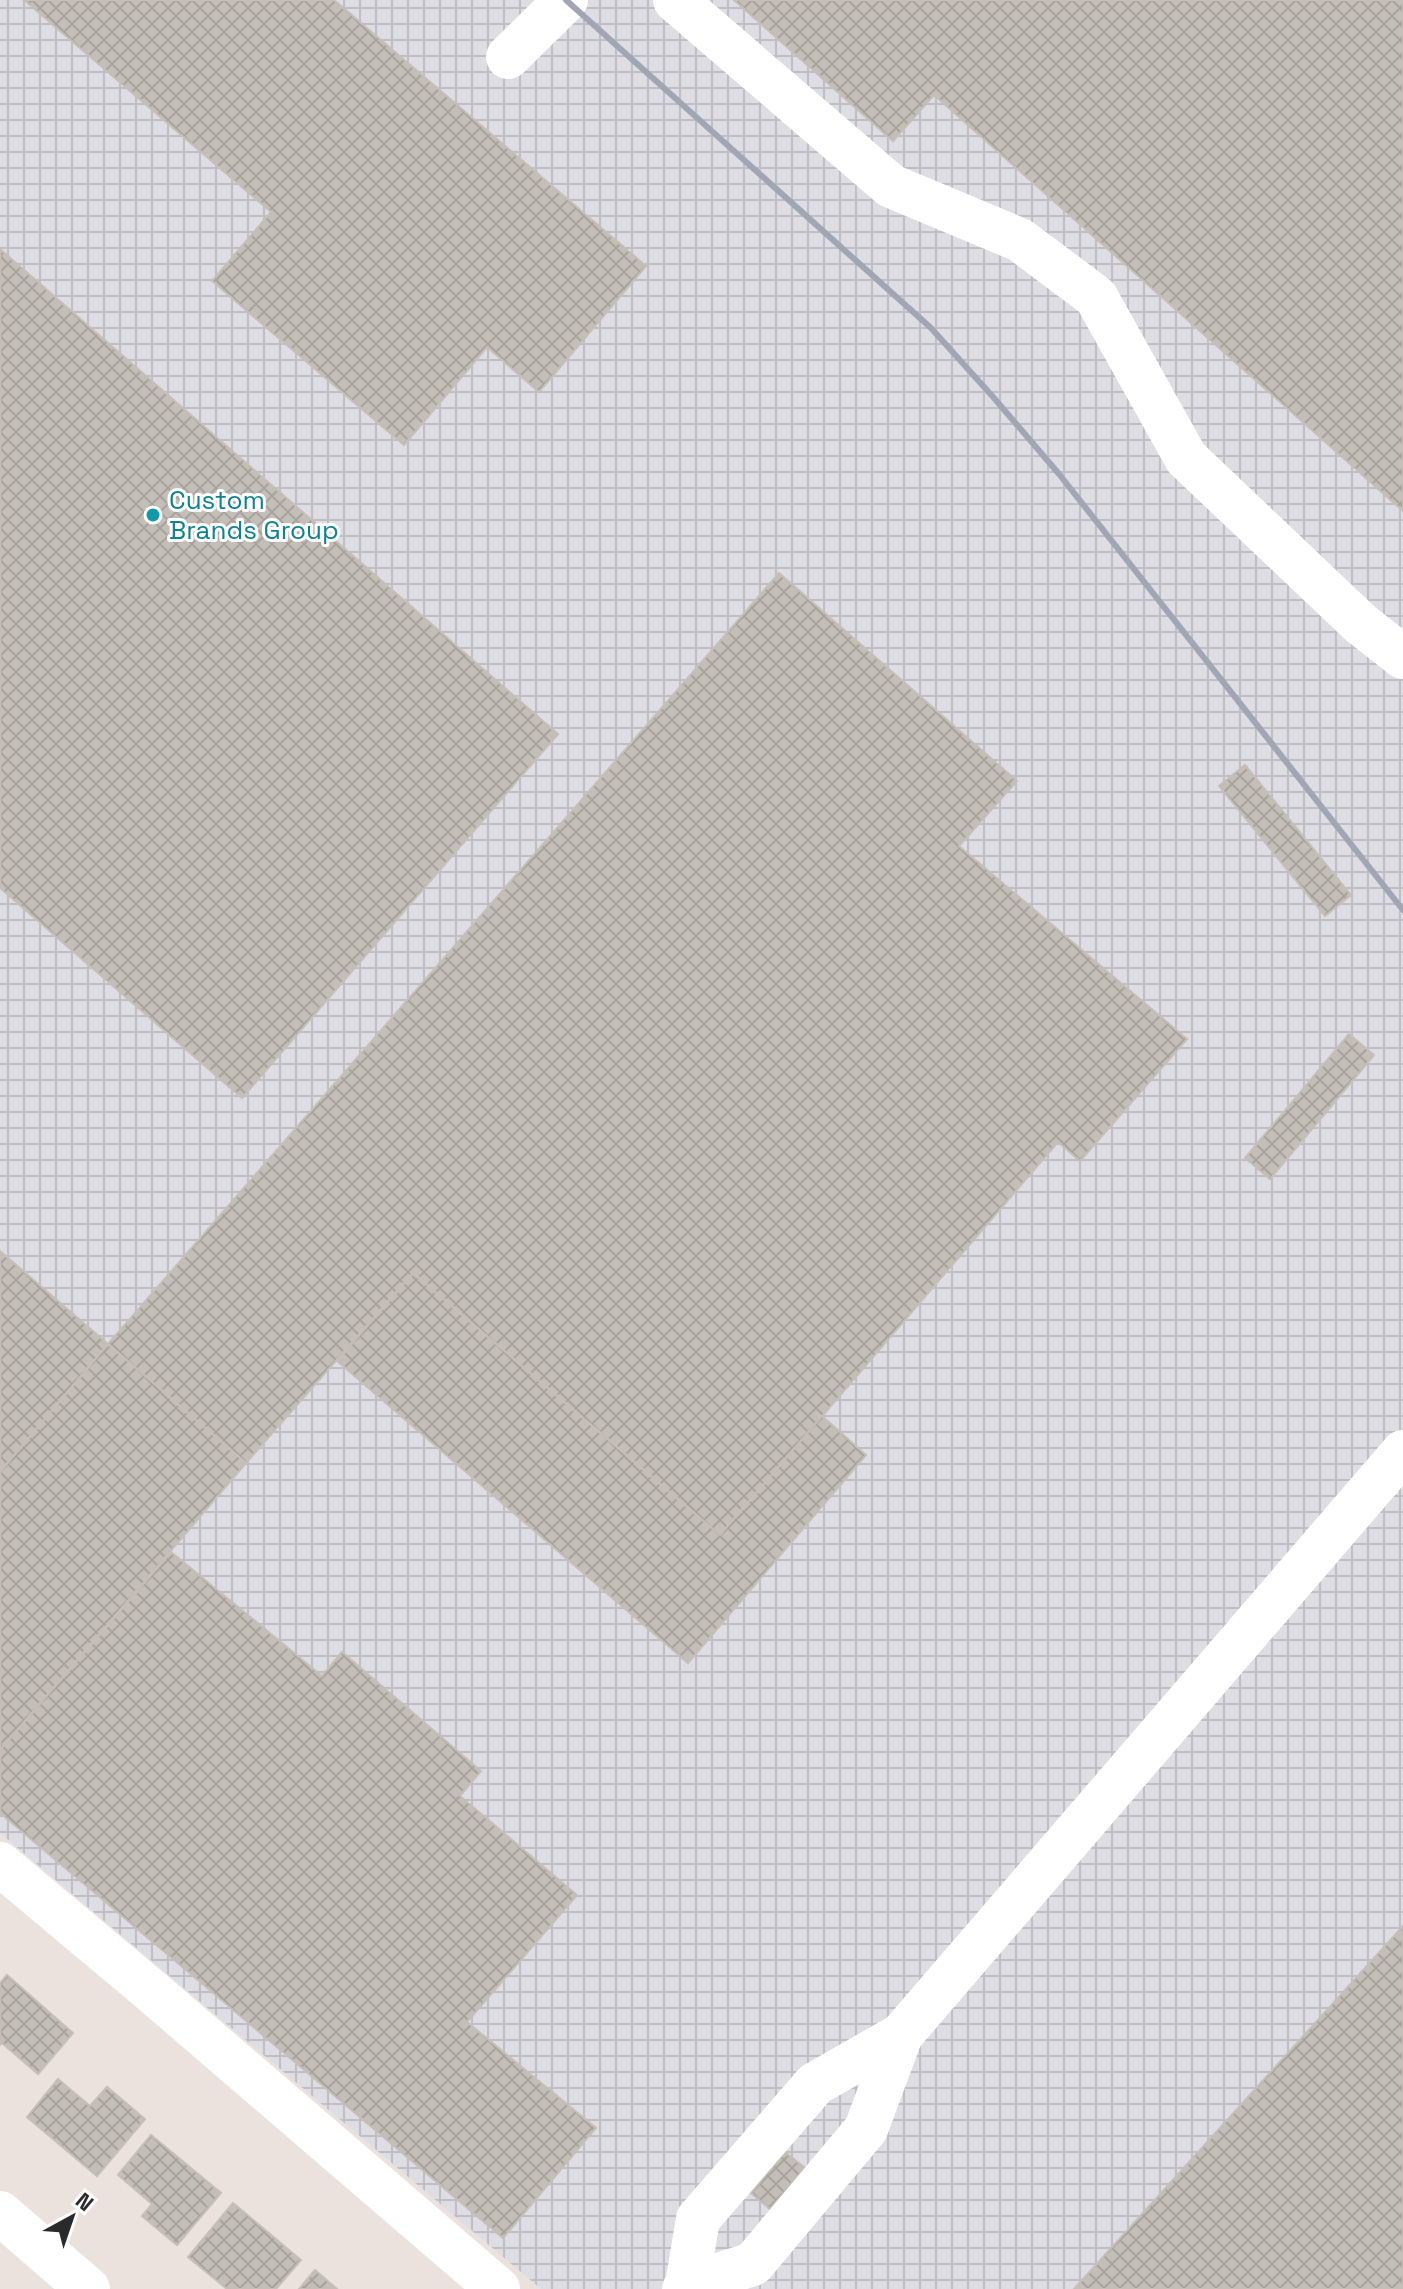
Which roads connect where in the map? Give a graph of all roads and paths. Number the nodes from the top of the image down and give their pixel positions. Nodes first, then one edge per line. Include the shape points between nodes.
1 (566, 0) edge
2 (675, 0) edge
3 (508, 57) dead end
4 (1403, 657) edge
5 (1403, 1452) edge
6 (0, 1864) edge
7 (901, 2035) junction
8 (0, 2213) edge
9 (686, 2287) edge
10 (88, 2289) edge
11 (498, 2289) edge

1 - 3 street
2 - 4 street via 891,186 1020,240 1096,297 1186,458 1361,624
5 - 7 street
6 - 11 street
7 - 9 street via 815,2084 698,2219
7 - 9 street via 866,2129 753,2264
8 - 10 street

